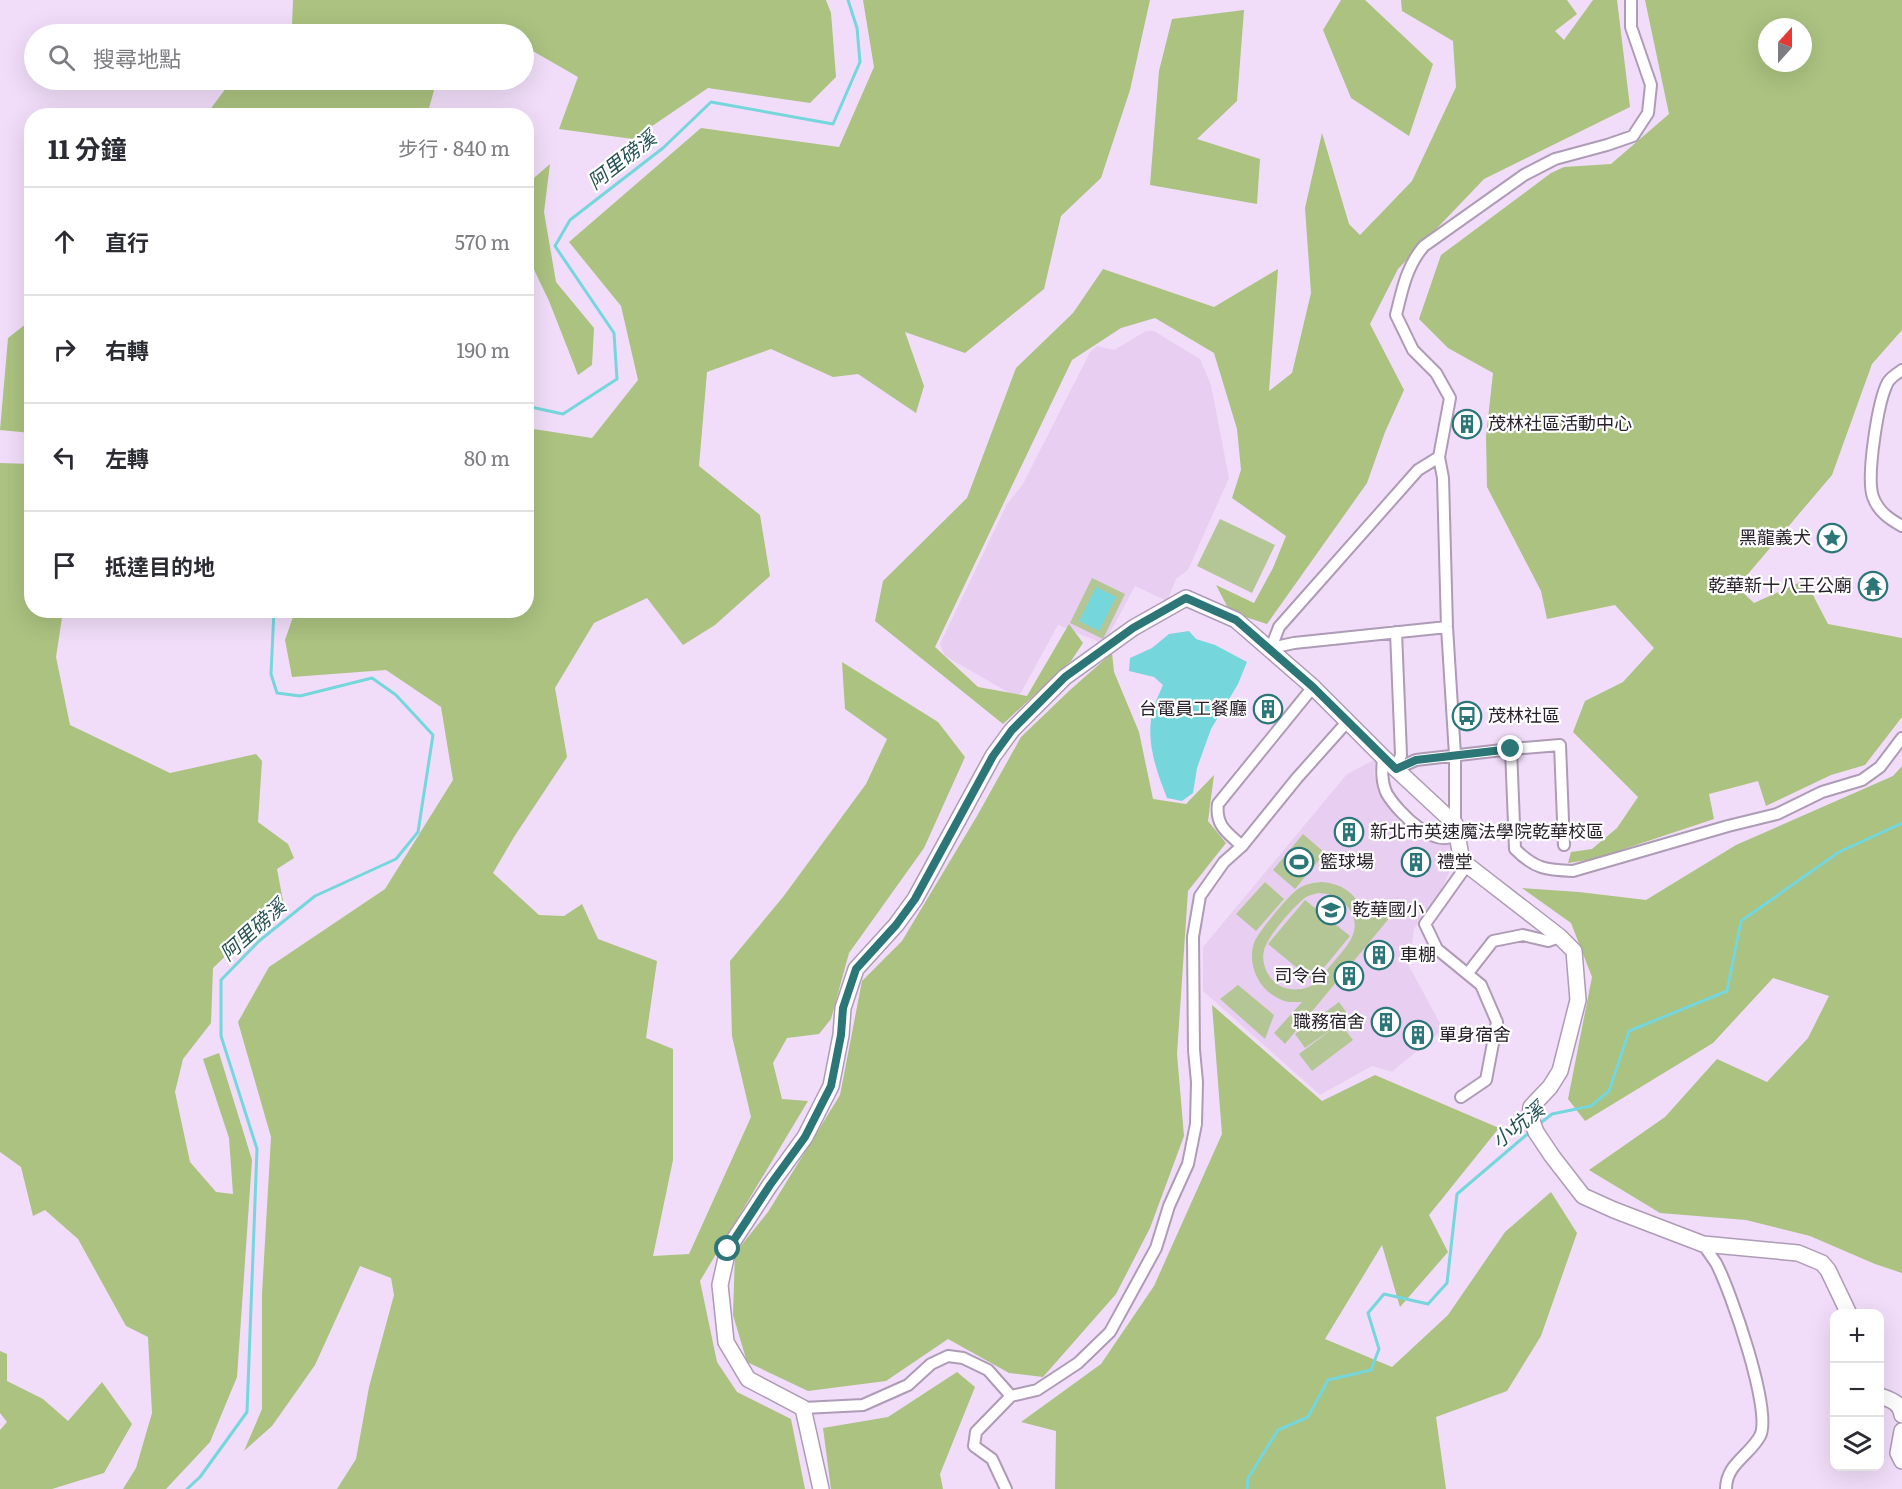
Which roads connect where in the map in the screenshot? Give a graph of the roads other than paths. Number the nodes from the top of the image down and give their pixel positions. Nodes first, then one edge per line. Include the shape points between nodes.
1 (1631, 0) edge
2 (1902, 370) edge
3 (1439, 457) junction
4 (1902, 526) edge
5 (1447, 627) junction
6 (1396, 632) junction
7 (1271, 648) junction
8 (1313, 687) junction
9 (1347, 722) junction
10 (1902, 738) edge
11 (1511, 749) junction
12 (1455, 755) junction
13 (1383, 757) junction
14 (1396, 769) junction
15 (1457, 828) junction
16 (1564, 845) dead end
17 (1242, 846) junction
18 (1467, 865) junction
19 (1560, 937) junction
20 (1468, 973) junction
21 (1461, 1097) dead end
22 (1703, 1244) junction
23 (1847, 1309) edge
24 (1011, 1396) junction
25 (1884, 1398) edge
26 (802, 1408) junction
27 (1902, 1415) edge
28 (1902, 1431) edge
29 (1902, 1461) edge
30 (821, 1489) edge
31 (1006, 1489) edge
32 (1726, 1489) edge

1 - 3 street via 1631,27 1651,85 1648,113 1633,136 1554,159 1524,175 1414,257 1396,315 1413,350 1436,373 1450,398
2 - 4 street via 1889,381 1882,399 1870,475 1873,498 1885,517
3 - 5 street via 1443,478
3 - 7 street via 1418,470 1278,627
5 - 6 street
5 - 12 street
6 - 7 street
6 - 14 street via 1401,755
7 - 8 street
7 - 26 street via 1236,620 1186,598 1133,628 1065,677 1012,730 993,756 915,899 856,969 843,1008 831,1086 805,1137 728,1249 720,1285 726,1342 748,1379
8 - 9 street
8 - 17 street via 1218,804 1216,815 1222,828
9 - 13 street
9 - 17 street
10 - 11 street via 1880,767 1862,780 1821,792 1777,814 1573,871 1547,870 1528,862 1515,849
11 - 12 street
11 - 16 street via 1560,745
12 - 14 street via 1416,760
12 - 15 street
13 - 14 street
13 - 15 street via 1382,777 1387,793 1404,814 1429,835 1455,836
14 - 15 street
15 - 18 street via 1462,861
17 - 24 street via 1224,861 1200,896 1193,937 1196,1124 1188,1164 1156,1248 1110,1332 1078,1363 1045,1385
18 - 19 street
18 - 20 street via 1425,924 1437,949
19 - 20 street via 1548,940 1523,935 1493,941
19 - 22 street via 1574,951 1578,1000 1560,1071 1531,1107 1534,1127 1583,1196
20 - 21 street via 1480,985 1497,1022 1486,1080
22 - 23 street via 1798,1252 1828,1270
22 - 32 street via 1737,1314 1763,1414 1761,1435 1726,1477
24 - 26 street via 988,1370 963,1358 948,1356 930,1364 908,1384 863,1405
24 - 31 street via 976,1432 974,1446 992,1459
25 - 27 street via 1895,1402
26 - 30 street
28 - 29 street via 1898,1453

